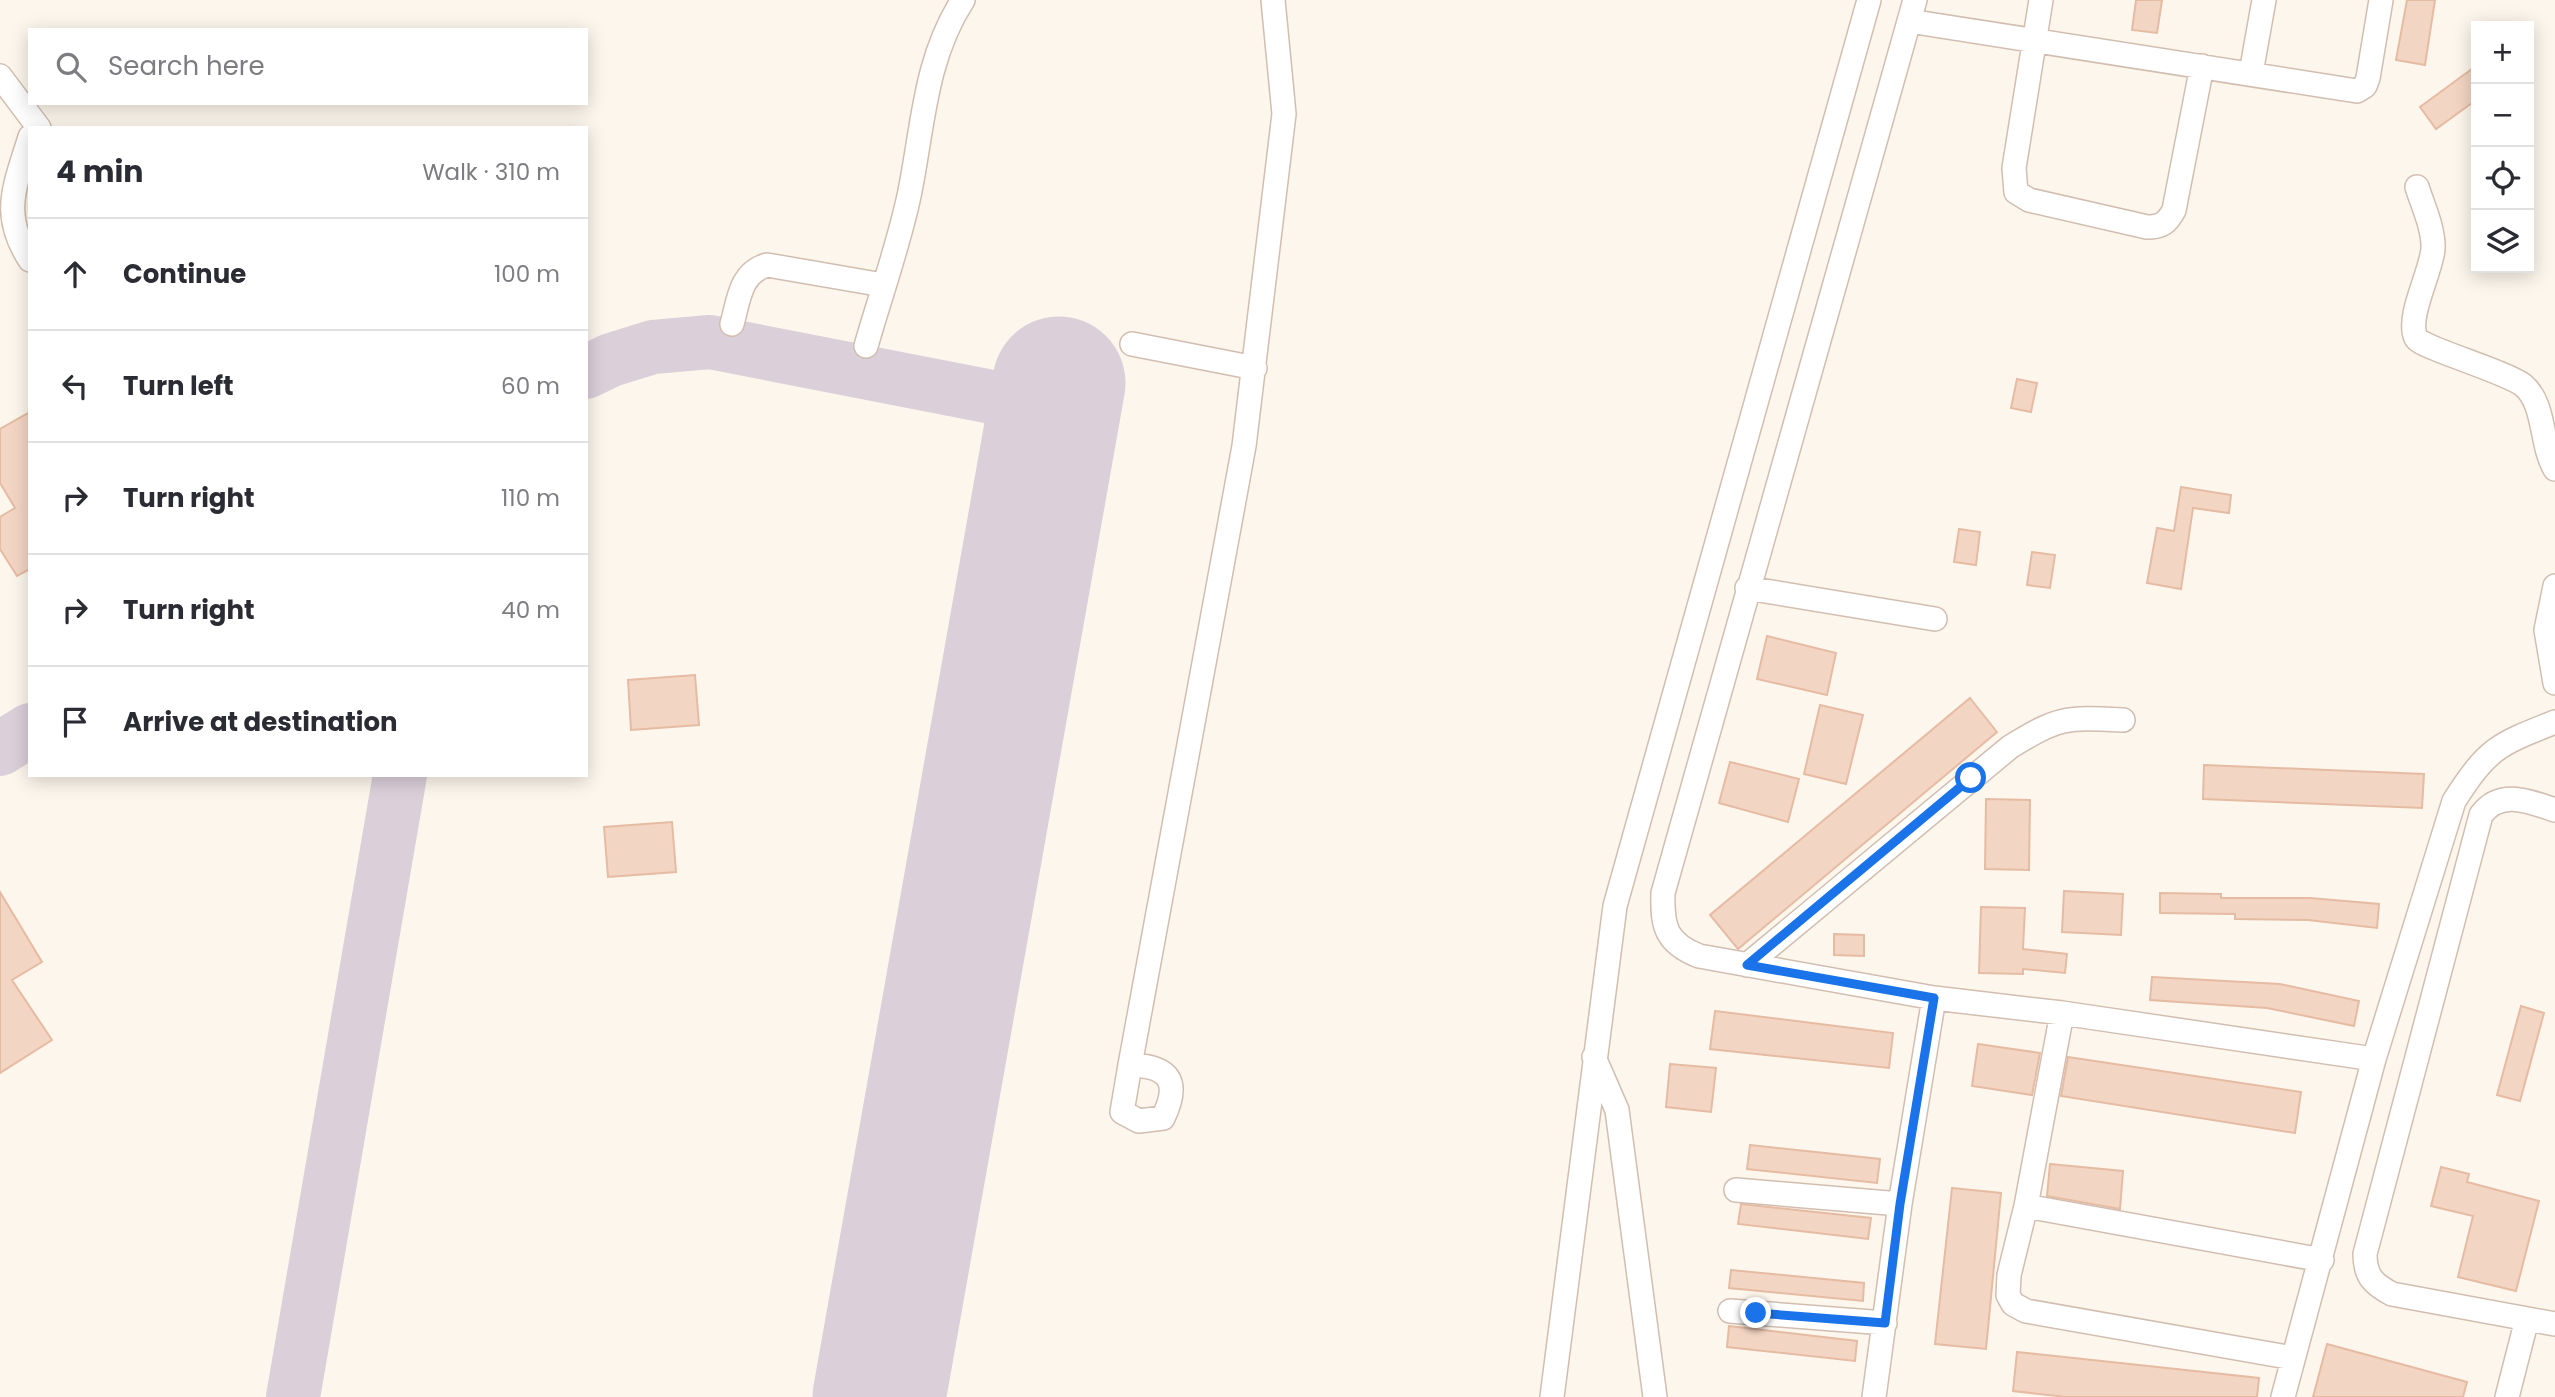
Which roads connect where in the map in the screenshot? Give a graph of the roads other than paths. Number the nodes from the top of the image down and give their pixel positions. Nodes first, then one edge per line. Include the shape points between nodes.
1 (964, 0) edge
2 (1273, 0) edge
3 (1869, 0) edge
4 (2041, 0) edge
5 (2264, 0) edge
6 (2381, 0) edge
7 (1912, 10) edge
8 (2034, 40) junction
9 (2202, 66) junction
10 (2251, 73) junction
11 (0, 76) edge
12 (32, 126) edge
13 (28, 147) edge
14 (2417, 187) dead end
15 (28, 257) edge
16 (883, 285) junction
17 (732, 324) dead end
18 (1132, 344) dead end
19 (866, 346) dead end
20 (1255, 368) junction
21 (2555, 469) edge
22 (2555, 586) edge
23 (1747, 588) junction
24 (1935, 619) dead end
25 (2555, 683) edge
26 (2123, 720) dead end
27 (2555, 722) edge
28 (2555, 810) edge
29 (1747, 965) junction
30 (1934, 998) junction
31 (2062, 1013) junction
32 (1594, 1056) junction
33 (2374, 1059) junction
34 (1130, 1065) dead end
35 (1736, 1190) dead end
36 (1900, 1204) junction
37 (2026, 1206) junction
38 (2322, 1259) junction
39 (1730, 1311) dead end
40 (2527, 1319) junction
41 (1885, 1323) junction
42 (2555, 1324) edge
43 (2294, 1358) junction
44 (1552, 1397) edge
45 (1654, 1397) edge
46 (1874, 1397) edge
47 (2283, 1397) edge
48 (2507, 1397) edge

1 - 16 street via 937,53 923,105 909,196
2 - 20 street via 1284,114
3 - 32 street via 1615,906
4 - 8 street
5 - 10 street
6 - 10 street via 2368,78 2357,91
7 - 8 street
7 - 23 street
8 - 9 street
8 - 9 street via 2014,168 2016,192 2029,200 2147,226 2168,222 2174,210
9 - 10 street
11 - 12 street
13 - 15 street via 15,186 11,219
14 - 21 street via 2433,247 2414,335 2418,342 2488,366 2523,385 2537,405 2543,441
16 - 17 street via 767,265 753,269 743,284
16 - 19 street
18 - 20 street
20 - 34 street
22 - 25 street via 2546,630
23 - 24 street
23 - 29 street via 1663,893 1662,914 1669,935 1680,948
26 - 29 street via 2068,718 2048,724 2010,747
27 - 33 street via 2502,743 2476,766 2454,801
28 - 40 street via 2504,799 2490,803 2481,815 2365,1254 2365,1270 2375,1285 2392,1294
29 - 30 street
30 - 31 street
30 - 36 street
31 - 33 street
31 - 37 street
32 - 44 street
32 - 45 street via 1617,1110
33 - 38 street
35 - 36 street
36 - 41 street
37 - 38 street
37 - 43 street via 2008,1295 2025,1311
38 - 43 street
39 - 41 street
40 - 42 street
40 - 48 street
41 - 46 street
43 - 47 street

